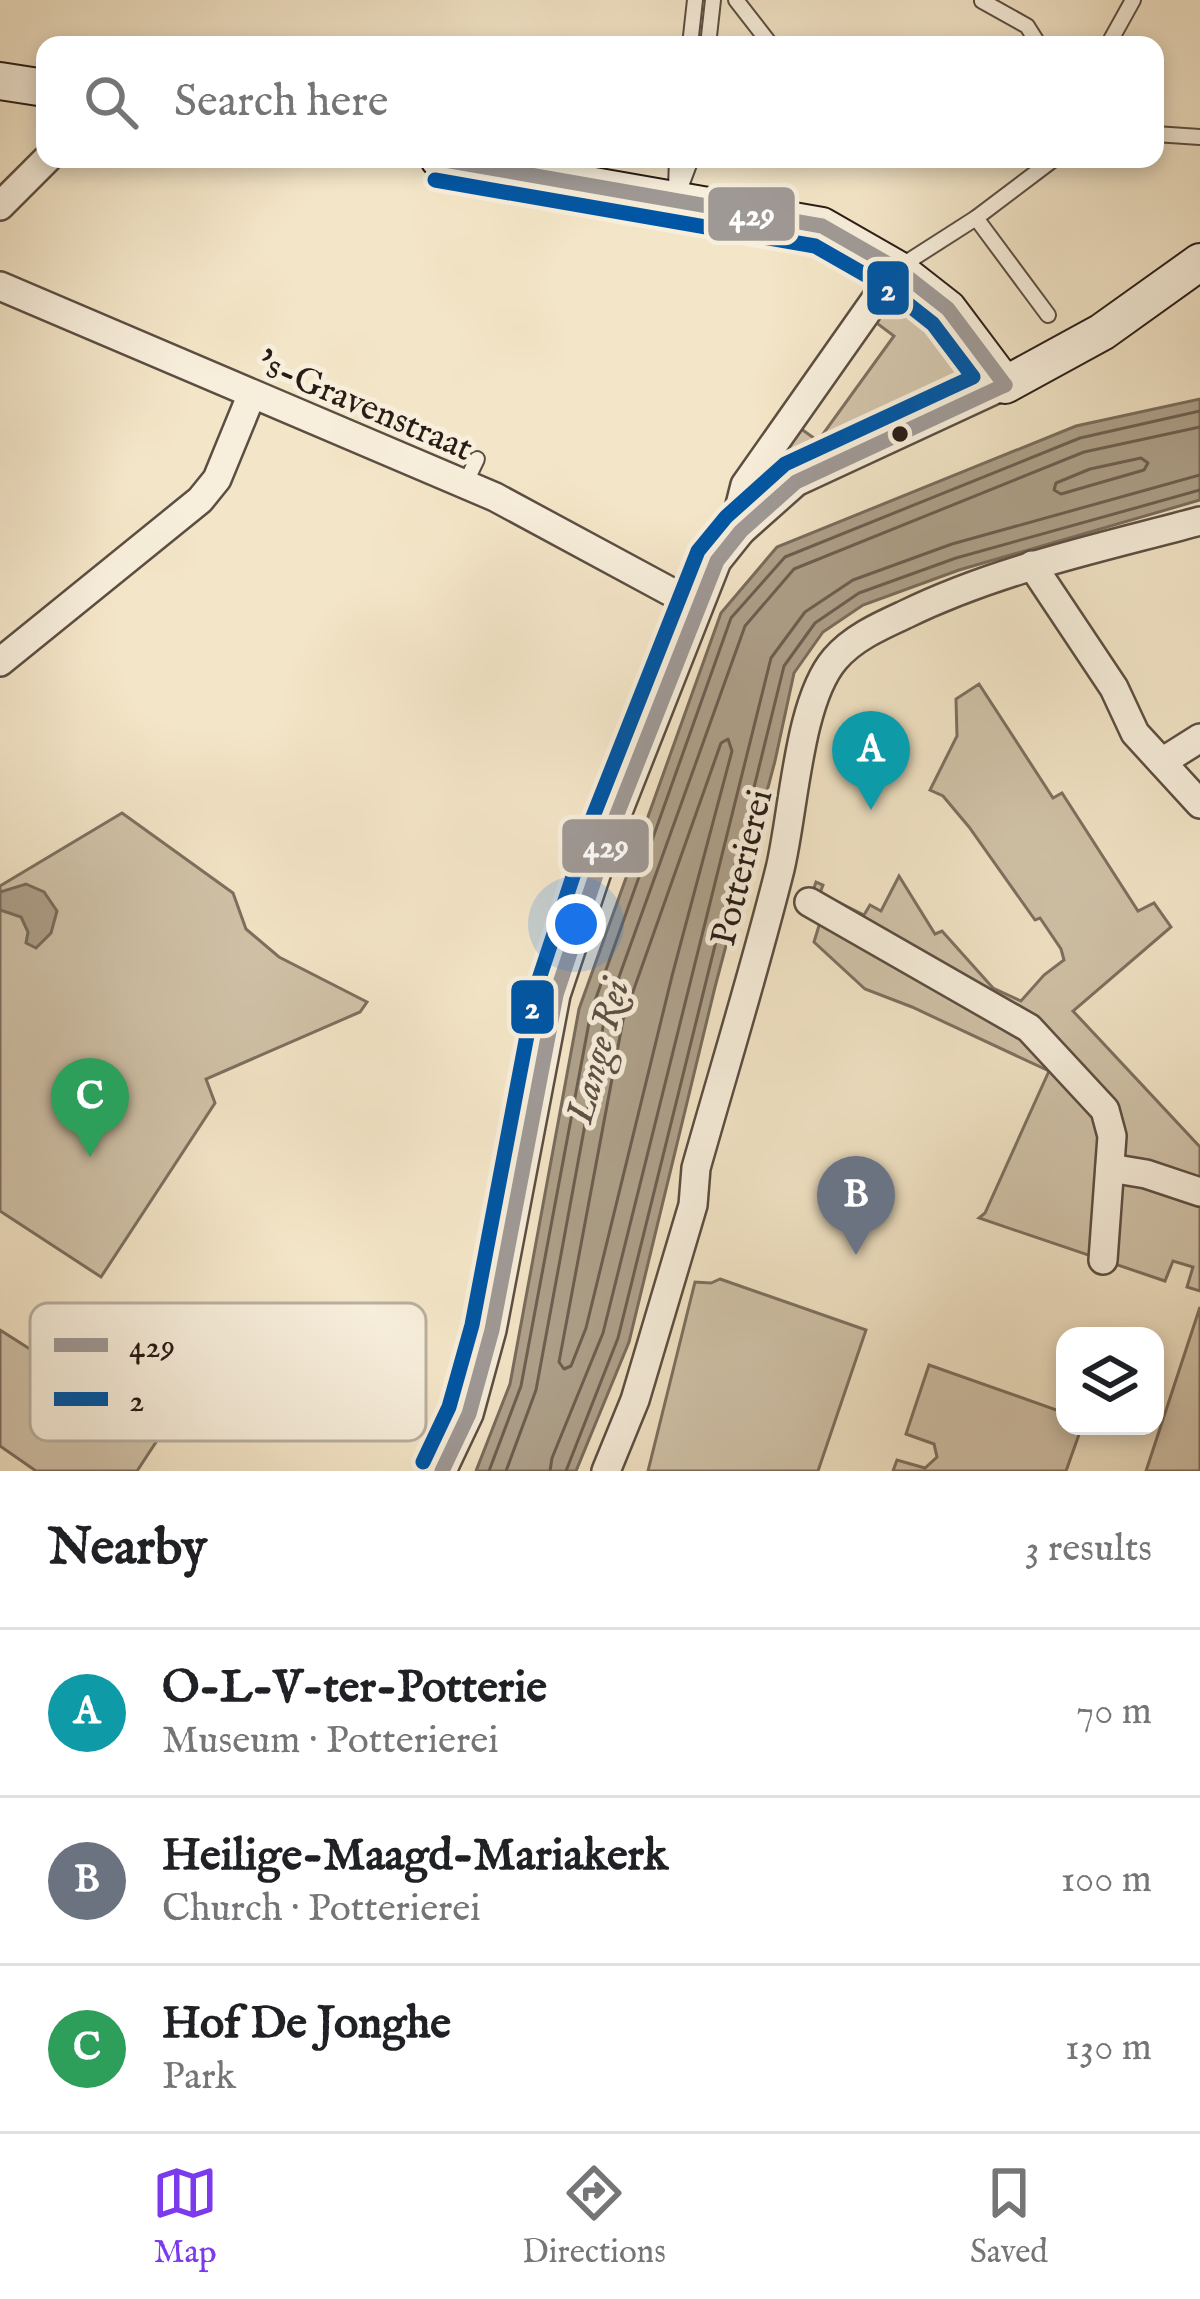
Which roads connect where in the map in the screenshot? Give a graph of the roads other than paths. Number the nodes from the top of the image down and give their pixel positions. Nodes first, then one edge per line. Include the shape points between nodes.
1 (695, 0) edge
2 (713, 0) edge
3 (736, 0) edge
4 (980, 0) edge
5 (1133, 0) edge
6 (691, 36) edge
7 (709, 36) edge
8 (763, 36) edge
9 (1034, 36) edge
10 (1113, 36) edge
11 (0, 81) edge
12 (36, 87) edge
13 (1164, 135) edge
14 (1200, 137) edge
15 (38, 168) edge
16 (492, 168) edge
17 (677, 168) edge
18 (688, 168) edge
19 (1042, 168) edge
20 (676, 199) junction
21 (0, 206) edge
22 (976, 218) junction
23 (1200, 262) edge
24 (897, 268) junction
25 (0, 286) edge
26 (1048, 315) dead end
27 (1005, 385) junction
28 (251, 396) junction
29 (1200, 520) edge
30 (741, 531) junction
31 (1032, 565) junction
32 (697, 606) junction
33 (0, 662) edge
34 (1200, 738) edge
35 (1162, 762) junction
36 (1200, 804) edge
37 (809, 902) dead end
38 (1110, 1168) junction
39 (1200, 1192) edge
40 (1103, 1260) dead end
41 (442, 1471) edge
42 (606, 1471) edge

1 - 6 lane
2 - 7 lane
3 - 8 lane
4 - 9 lane
5 - 10 lane
11 - 12 street
13 - 14 lane
15 - 21 street
16 - 20 street
17 - 20 lane
18 - 20 lane
19 - 22 lane
20 - 24 street via 822,226
22 - 24 lane
22 - 26 lane
23 - 27 street via 1102,332
24 - 27 street via 948,309
24 - 30 street via 745,485
25 - 28 street, 's-Gravenstraat
27 - 30 street via 796,482
28 - 32 street, 's-Gravenstraat via 471,472 495,497
28 - 33 street via 200,500
29 - 31 street, Potterierei
30 - 32 street
31 - 35 street via 1135,733
31 - 42 street, Potterierei via 869,632 819,682 781,866 696,1168 693,1205
32 - 41 street via 556,995 492,1330 469,1414
34 - 35 street
35 - 36 street
37 - 38 street via 1029,1028 1105,1110
38 - 39 street
38 - 40 street

